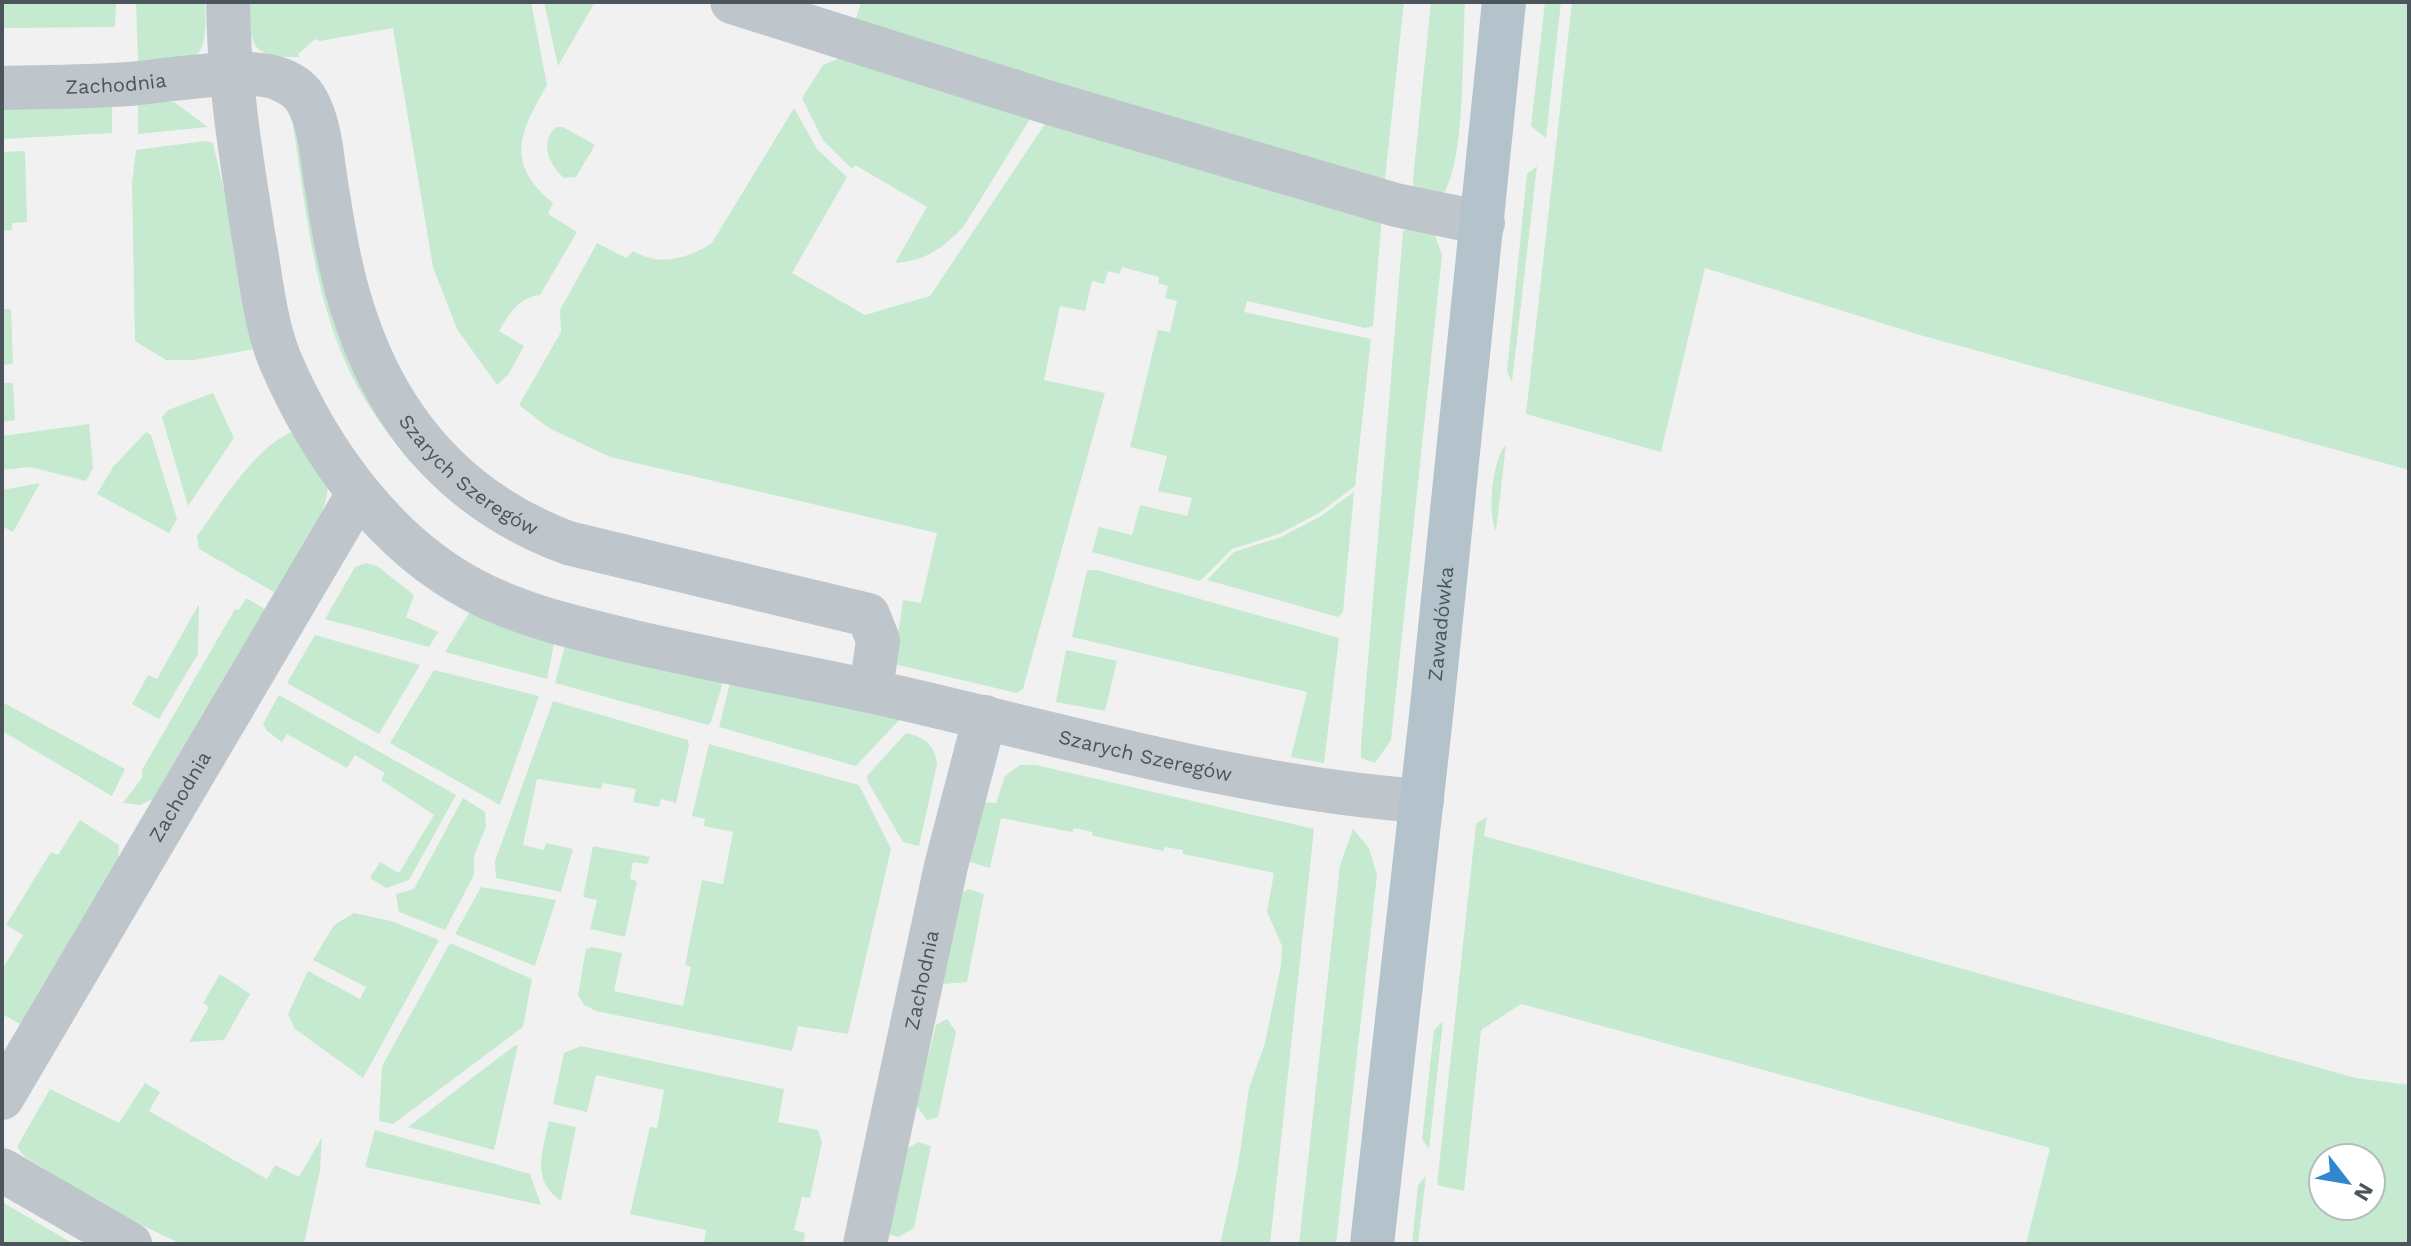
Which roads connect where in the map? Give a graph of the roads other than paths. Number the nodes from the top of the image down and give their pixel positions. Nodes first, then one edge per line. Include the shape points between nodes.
1 (228, 2) edge
2 (732, 2) edge
3 (1504, 2) edge
4 (229, 76) junction
5 (2, 88) edge
6 (1483, 223) junction
7 (358, 494) junction
8 (871, 691) junction
9 (985, 717) junction
10 (1422, 801) junction
11 (2, 1098) edge
12 (2, 1170) edge
13 (130, 1244) edge
14 (865, 1244) edge
15 (1372, 1244) edge

1 - 4 street, Szarych Szeregów
2 - 6 street via 1396,205
3 - 6 main road, Zawadówka
4 - 5 street, Zachodnia
4 - 7 street, Szarych Szeregów via 279,358
4 - 8 street, Szarych Szeregów via 262,73 306,98 357,323 397,405 450,473 525,526 568,543 868,615 878,640
6 - 10 main road, Zawadówka
7 - 8 street, Szarych Szeregów via 445,573 517,610 715,661
7 - 11 street, Zachodnia
8 - 9 street, Szarych Szeregów
9 - 10 street, Szarych Szeregów via 1336,795
9 - 14 street, Zachodnia via 946,866
10 - 15 main road, Zawadówka
12 - 13 street

